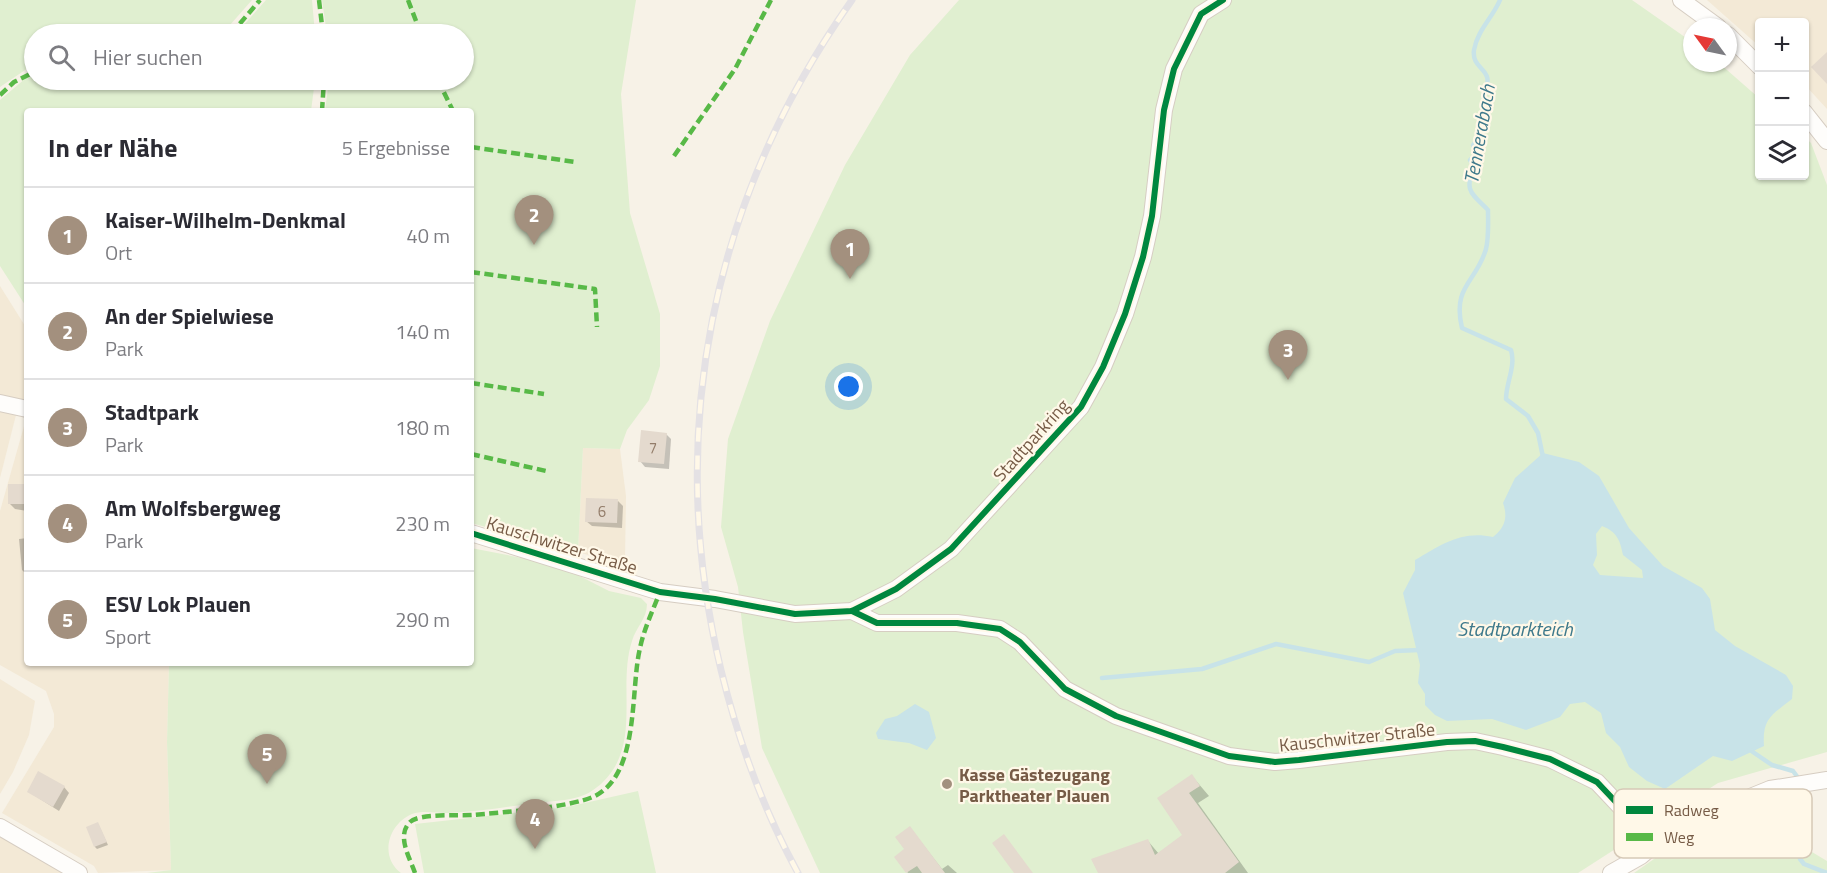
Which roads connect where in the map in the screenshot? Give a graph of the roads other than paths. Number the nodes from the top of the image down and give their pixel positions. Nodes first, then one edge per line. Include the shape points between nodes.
1 (1223, 0) edge
2 (1681, 0) edge
3 (1706, 18) edge
4 (1737, 44) edge
5 (1755, 62) edge
6 (1809, 118) edge
7 (1827, 141) edge
8 (0, 403) edge
9 (24, 408) edge
10 (474, 534) edge
11 (645, 587) joint
12 (852, 611) junction
13 (1827, 780) edge
14 (1770, 789) edge
15 (1614, 801) edge
16 (0, 826) edge
17 (1637, 858) edge
18 (79, 873) edge
19 (1611, 873) edge

1 - 12 street, Stadtparkring via 1202,14 1174,69 1164,110 1152,216 1143,257 1125,314 1081,407 951,549 896,588
2 - 3 street
4 - 5 street
6 - 7 street
8 - 9 street
10 - 11 street, Kauschwitzer Straße
11 - 12 street, Stadtparkring via 795,614
12 - 15 street, Kauschwitzer Straße via 877,623 957,623 1000,629 1020,642 1065,689 1080,698 1116,716 1229,756 1287,761 1475,741 1550,759 1597,782
13 - 14 street
16 - 18 street
17 - 19 street

